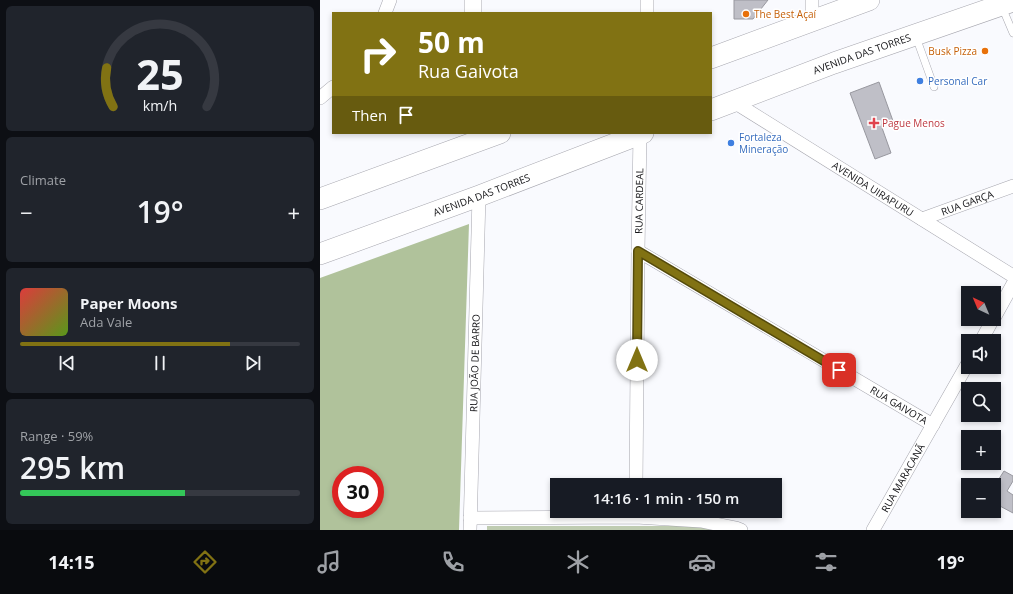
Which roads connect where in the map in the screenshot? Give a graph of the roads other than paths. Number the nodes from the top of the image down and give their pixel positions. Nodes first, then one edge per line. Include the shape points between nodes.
1 (390, 0) edge
2 (473, 0) edge
3 (647, 0) edge
4 (812, 0) edge
5 (869, 0) edge
6 (974, 0) edge
7 (1007, 3) edge
8 (385, 12) edge
9 (473, 12) edge
10 (647, 12) edge
11 (812, 21) junction
12 (1013, 33) edge
13 (915, 35) junction
14 (712, 58) edge
15 (834, 64) junction
16 (934, 87) dead end
17 (332, 88) edge
18 (320, 98) edge
19 (734, 102) junction
20 (712, 110) edge
21 (495, 134) edge
22 (638, 134) edge
23 (641, 134) edge
24 (469, 139) edge
25 (1013, 186) edge
26 (479, 196) junction
27 (320, 199) edge
28 (922, 219) junction
29 (638, 251) junction
30 (320, 254) edge
31 (1013, 276) edge
32 (1013, 284) edge
33 (1001, 305) edge
34 (962, 374) edge
35 (933, 425) junction
36 (636, 478) edge
37 (570, 518) edge
38 (668, 518) edge
39 (470, 524) edge
40 (742, 530) edge
41 (873, 530) edge

1 - 8 street
2 - 9 street
3 - 10 street
4 - 11 street
5 - 11 main road
6 - 15 main road via 857,42
7 - 12 lane
7 - 13 main road, AVENIDA DAS TORRES
11 - 14 main road
13 - 15 main road, AVENIDA DAS TORRES
13 - 16 lane
15 - 19 main road, AVENIDA DAS TORRES
17 - 18 street
19 - 20 main road, AVENIDA DAS TORRES
19 - 28 street, AVENIDA UIRAPURU
21 - 24 main road
22 - 26 main road, AVENIDA DAS TORRES
23 - 29 street, RUA CARDEAL
24 - 27 main road
25 - 28 street, RUA GARÇA
26 - 30 main road, AVENIDA DAS TORRES
26 - 39 street, RUA JOÃO DE BARRO
28 - 31 street, AVENIDA UIRAPURU
29 - 35 street, RUA GAIVOTA
29 - 36 street, RUA CARDEAL
32 - 33 street
34 - 35 street, RUA MARACANÃ
35 - 41 street, RUA MARACANÃ
37 - 39 street
38 - 40 street

